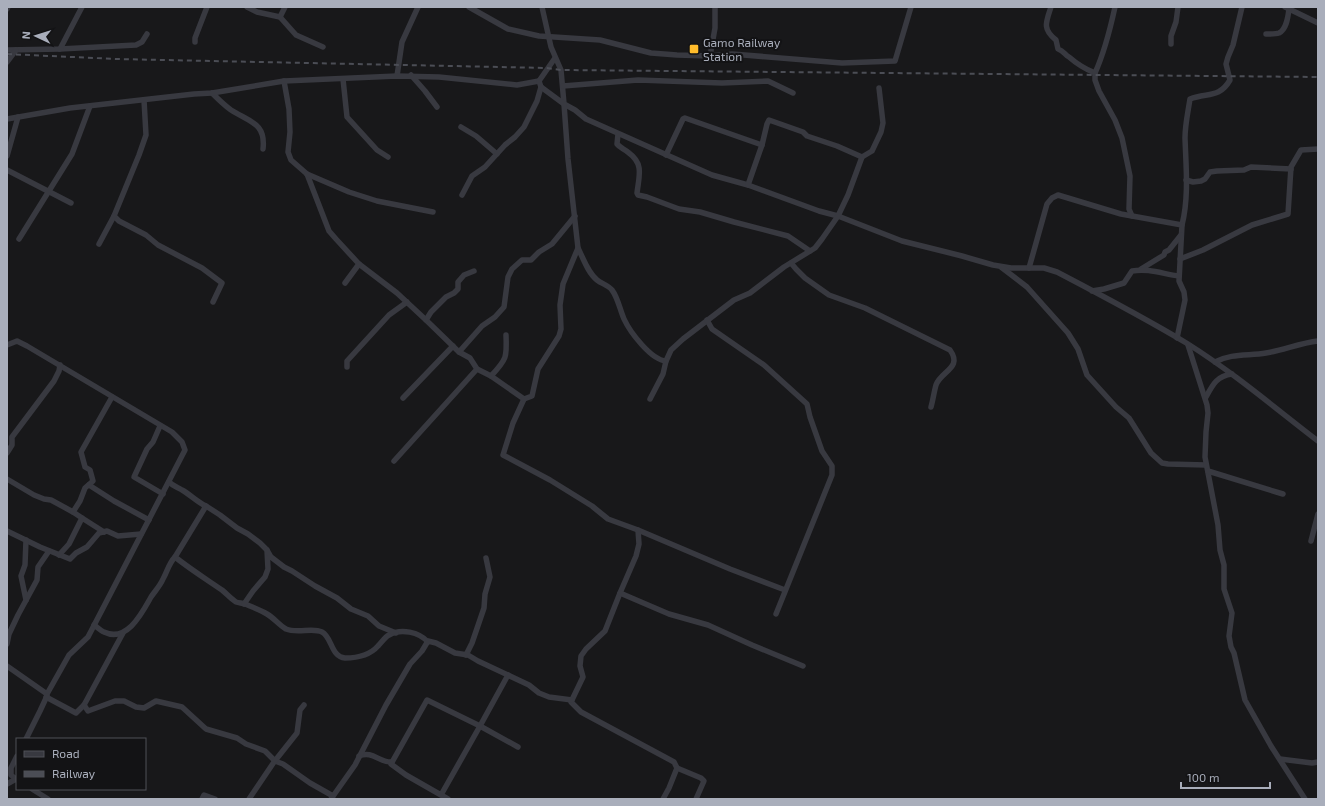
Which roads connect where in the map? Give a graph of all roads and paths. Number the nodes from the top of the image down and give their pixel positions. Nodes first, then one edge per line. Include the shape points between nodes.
1 (82, 7) edge
2 (206, 7) edge
3 (247, 7) edge
4 (285, 7) edge
5 (418, 7) edge
6 (469, 7) edge
7 (542, 7) edge
8 (716, 7) edge
9 (910, 7) edge
10 (1051, 7) edge
11 (1115, 7) edge
12 (1178, 7) edge
13 (1242, 7) edge
14 (1287, 8) edge
15 (280, 17) junction
16 (1318, 23) edge
17 (147, 34) dead end
18 (1266, 34) dead end
19 (549, 37) junction
20 (195, 42) dead end
21 (1171, 44) dead end
22 (324, 47) dead end
23 (60, 49) junction
24 (7, 50) edge
25 (16, 50) junction
26 (710, 56) junction
27 (555, 58) junction
28 (7, 62) edge
29 (1095, 73) junction
30 (412, 75) junction
31 (397, 76) junction
32 (343, 79) junction
33 (284, 81) junction
34 (539, 81) junction
35 (563, 86) junction
36 (541, 87) junction
37 (879, 88) dead end
38 (212, 93) junction
39 (793, 93) dead end
40 (144, 100) junction
41 (564, 104) junction
42 (90, 106) junction
43 (437, 107) dead end
44 (18, 117) junction
45 (7, 119) edge
46 (462, 127) dead end
47 (618, 134) junction
48 (762, 145) junction
49 (263, 149) dead end
50 (1318, 149) edge
51 (497, 154) junction
52 (666, 155) junction
53 (7, 156) edge
54 (388, 157) dead end
55 (862, 157) junction
56 (1291, 169) junction
57 (7, 170) edge
58 (307, 174) junction
59 (1186, 180) junction
60 (748, 185) junction
61 (49, 191) junction
62 (462, 195) dead end
63 (71, 203) dead end
64 (433, 212) dead end
65 (114, 216) junction
66 (575, 216) junction
67 (838, 216) junction
68 (1132, 216) junction
69 (1182, 225) junction
70 (1181, 235) junction
71 (19, 239) dead end
72 (99, 244) dead end
73 (578, 248) junction
74 (810, 251) junction
75 (1180, 259) junction
76 (791, 263) junction
77 (358, 264) junction
78 (1000, 266) junction
79 (1029, 268) junction
80 (1141, 269) junction
81 (474, 271) dead end
82 (1179, 276) junction
83 (345, 283) dead end
84 (1092, 291) junction
85 (213, 302) dead end
86 (406, 302) junction
87 (426, 320) junction
88 (707, 320) junction
89 (506, 334) dead end
90 (1177, 338) junction
91 (1318, 341) edge
92 (7, 345) edge
93 (1188, 345) junction
94 (453, 346) junction
95 (459, 352) junction
96 (666, 361) junction
97 (1215, 362) junction
98 (60, 365) junction
99 (347, 367) dead end
100 (477, 369) junction
101 (1232, 374) junction
102 (492, 376) junction
103 (112, 397) junction
104 (1206, 397) junction
105 (403, 398) dead end
106 (524, 399) junction
107 (650, 399) dead end
108 (930, 407) dead end
109 (160, 426) junction
110 (1318, 441) edge
111 (7, 453) edge
112 (394, 461) dead end
113 (1206, 465) junction
114 (1208, 471) junction
115 (7, 479) edge
116 (169, 482) junction
117 (88, 485) junction
118 (162, 494) junction
119 (1283, 494) dead end
120 (206, 506) junction
121 (73, 512) junction
122 (1318, 514) edge
123 (82, 518) junction
124 (149, 520) junction
125 (638, 530) junction
126 (7, 531) edge
127 (104, 532) junction
128 (141, 534) junction
129 (26, 540) junction
130 (1311, 540) dead end
131 (267, 550) junction
132 (49, 551) junction
133 (58, 555) junction
134 (175, 557) junction
135 (486, 558) dead end
136 (785, 590) junction
137 (620, 593) junction
138 (26, 600) junction
139 (244, 604) junction
140 (776, 614) dead end
141 (94, 625) junction
142 (123, 632) junction
143 (396, 633) junction
144 (428, 642) junction
145 (7, 644) edge
146 (466, 655) junction
147 (7, 666) edge
148 (803, 666) dead end
149 (508, 675) junction
150 (47, 695) junction
151 (572, 700) junction
152 (84, 705) junction
153 (304, 705) dead end
154 (480, 726) junction
155 (26, 738) edge
156 (518, 747) dead end
157 (359, 756) junction
158 (16, 758) edge
159 (1280, 759) junction
160 (275, 761) junction
161 (392, 762) junction
162 (1318, 762) edge
163 (677, 768) junction
164 (16, 780) edge
165 (7, 784) edge
166 (33, 790) edge
167 (441, 795) junction
168 (41, 797) edge
169 (332, 797) edge
170 (48, 799) edge
171 (202, 799) edge
172 (215, 799) edge
173 (249, 799) edge
174 (448, 799) edge
175 (663, 799) edge
176 (696, 799) edge
177 (1305, 799) edge

1 - 23 street
2 - 20 street
3 - 15 street
4 - 15 street
5 - 31 street via 402,42
6 - 19 street via 508,29
7 - 19 street
8 - 26 street
9 - 26 street via 895,61 842,63 732,54
10 - 29 street via 1046,29 1056,40 1058,49
11 - 29 street via 1108,42
12 - 21 street
13 - 59 street via 1226,64 1230,80 1227,86 1220,92 1190,99 1186,116
14 - 16 street
14 - 18 street via 1288,14 1283,30 1279,33
15 - 22 street via 296,35
17 - 23 street via 142,42 136,44
19 - 26 street via 600,40 651,53
19 - 27 street
23 - 25 street
24 - 25 street
25 - 28 street
27 - 34 street
27 - 35 street via 561,70
29 - 68 street via 1098,91 1116,120 1122,138 1130,176 1129,208
30 - 31 street
30 - 34 street via 517,85
30 - 43 street
31 - 32 street
32 - 33 street
32 - 54 street via 347,117 377,150
33 - 38 street
33 - 58 street via 289,109 288,152 291,160
34 - 36 street
35 - 39 street via 638,80 722,83 768,81
35 - 41 street
36 - 41 street
36 - 51 street via 524,127
37 - 55 street via 883,123 872,151
38 - 40 street
38 - 49 street via 230,109 257,126 263,133
40 - 42 street
40 - 65 street via 146,135
41 - 47 street via 586,119
41 - 66 street
42 - 44 street
42 - 61 street via 72,154
44 - 45 street
44 - 53 street
46 - 51 street
47 - 52 street
47 - 74 street via 617,144 637,160 640,170 638,195 679,209 700,212 788,236
48 - 52 street via 685,118
48 - 55 street via 769,120
48 - 60 street
50 - 56 street via 1301,150
51 - 62 street via 472,176
52 - 60 street via 712,176
55 - 67 street
56 - 59 street via 1230,169 1210,172 1201,181
56 - 75 street via 1288,214 1252,225
57 - 61 street
58 - 64 street via 377,201
58 - 77 street via 330,231
59 - 69 street
60 - 67 street
61 - 63 street
61 - 71 street
65 - 72 street
65 - 85 street via 158,245 202,268 222,283
66 - 73 street
66 - 95 street via 552,244 538,252 531,260 522,260 512,269 508,277 504,307 482,326
67 - 74 street via 815,248
67 - 78 street via 902,242
68 - 69 street
68 - 79 street via 1058,195 1052,198 1047,204
69 - 70 street
70 - 75 street
70 - 80 street via 1169,250 1164,252 1164,256
73 - 96 street via 597,280 614,292 632,334 653,355 661,361
73 - 106 street via 563,284 559,336 538,369 532,396
74 - 76 street
75 - 82 street
76 - 88 street
76 - 108 street via 805,278 829,295 865,308 950,350 954,355 952,368 936,385
77 - 83 street
77 - 86 street
78 - 79 street
78 - 113 street via 1027,287 1068,333 1078,349 1087,375 1129,418 1156,458 1168,464
79 - 84 street via 1044,268 1057,272
80 - 82 street
80 - 84 street via 1132,271 1124,283
81 - 87 street via 464,275 458,282 458,289 446,297
82 - 90 street via 1185,300
84 - 90 street
86 - 87 street
86 - 99 street via 384,320 347,361
87 - 94 street
88 - 96 street via 683,338 671,350
88 - 136 street via 712,330 764,365 808,404 822,451 832,466 832,475
89 - 102 street via 507,352 503,363
90 - 93 street
91 - 97 street via 1266,353 1224,357
92 - 98 street via 17,341
93 - 97 street
93 - 104 street
94 - 95 street
94 - 105 street
95 - 100 street via 470,358
96 - 107 street
97 - 101 street
98 - 103 street
98 - 111 street via 54,381 12,437 12,445
100 - 102 street
100 - 112 street
101 - 104 street via 1223,375 1218,379
101 - 110 street
102 - 106 street
103 - 109 street
103 - 117 street via 81,452 85,467 90,470 93,481
104 - 113 street
106 - 125 street via 503,455 550,480 608,519
109 - 116 street via 172,432 182,442 185,450
109 - 118 street via 134,477
113 - 114 street
114 - 119 street
114 - 159 street via 1224,565 1224,589 1232,613 1229,636 1231,647 1245,700
115 - 121 street
116 - 118 street
116 - 120 street
117 - 121 street
117 - 124 street
118 - 124 street
120 - 131 street
120 - 134 street
121 - 123 street
122 - 130 street
123 - 127 street
123 - 133 street via 69,544
124 - 128 street
125 - 136 street
125 - 137 street via 639,544 636,556
126 - 129 street
127 - 128 street via 118,536
127 - 133 street via 99,533 87,547 76,552 70,559
128 - 141 street
129 - 132 street
129 - 138 street via 25,565 21,576
131 - 139 street via 268,569 265,577
131 - 143 street via 284,568 337,598 351,609 368,616 379,626
132 - 133 street
132 - 138 street via 38,567 37,580
134 - 139 street via 237,602
134 - 142 street via 159,588 140,616
135 - 146 street via 490,577 484,608
136 - 140 street
137 - 148 street via 669,614 708,625
137 - 151 street via 606,632 581,656 583,677
138 - 145 street
139 - 143 street via 270,616 284,628 292,631 321,632 327,636 330,645 342,658 354,658 370,652 388,635
141 - 142 street via 105,633
141 - 150 street via 88,637 69,655
142 - 152 street
143 - 144 street via 415,634
144 - 146 street
144 - 157 street via 410,664
146 - 149 street
147 - 150 street
149 - 151 street via 549,697
149 - 154 street
150 - 152 street via 76,713
150 - 155 street
151 - 163 street via 581,712 674,762
152 - 160 street via 88,711 115,701 124,701 144,708 156,701 170,703 182,707 206,729 237,738 265,751
153 - 160 street via 300,710 297,733
154 - 156 street
154 - 161 street via 427,700
154 - 167 street
157 - 161 street via 364,754
157 - 169 street
158 - 164 street via 11,768 11,775
159 - 162 street
159 - 177 street
160 - 169 street
160 - 173 street
161 - 167 street via 391,764 406,775
163 - 175 street
163 - 176 street via 704,781
164 - 165 street
166 - 168 street
167 - 174 street
168 - 170 street
171 - 172 street via 204,795

